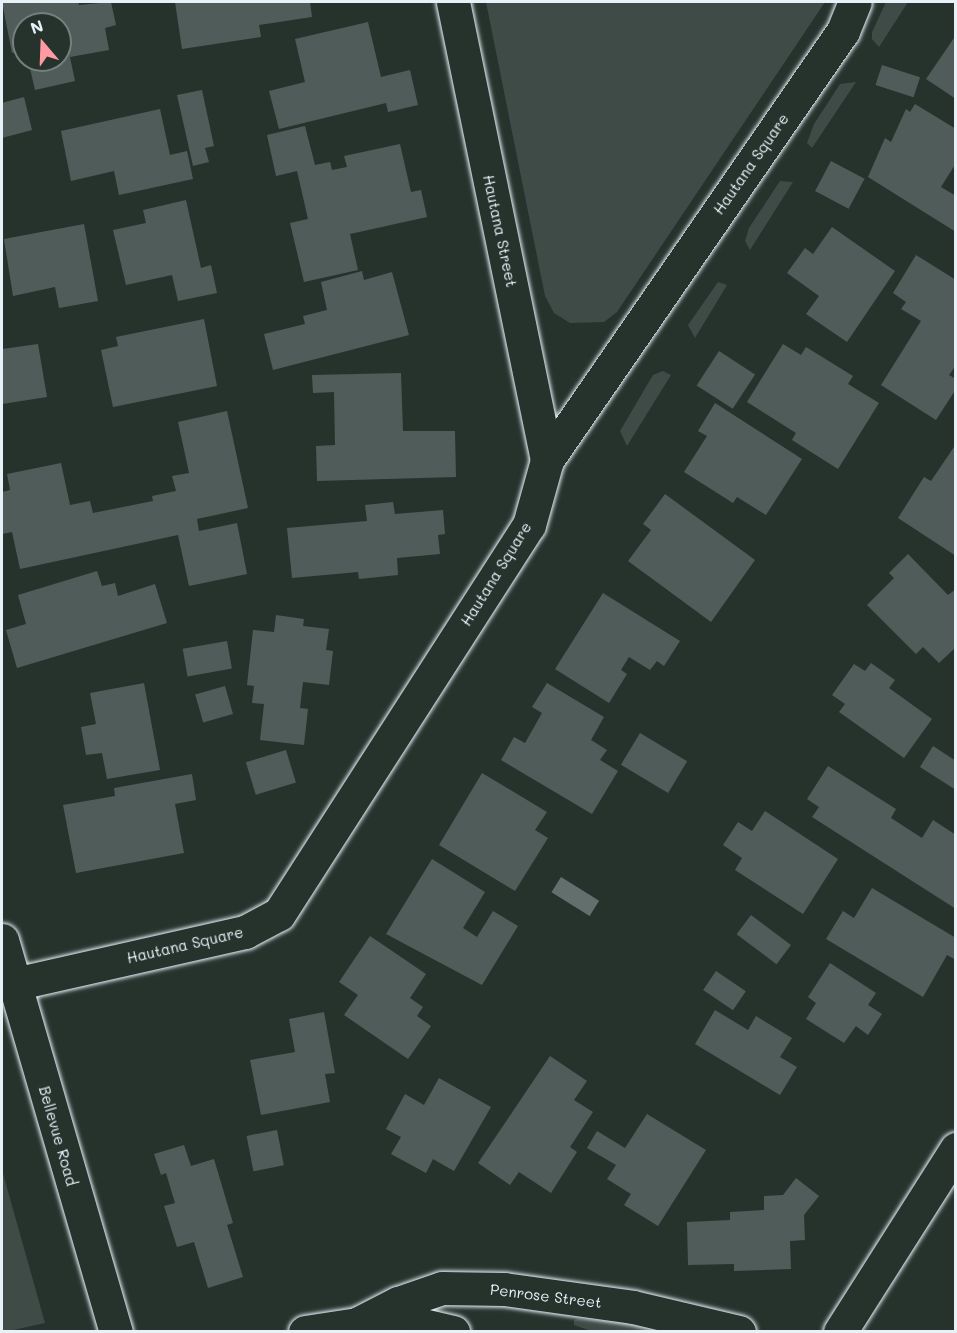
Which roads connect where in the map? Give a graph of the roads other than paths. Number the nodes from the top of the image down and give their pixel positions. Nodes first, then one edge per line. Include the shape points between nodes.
1 (453, 2) edge
2 (855, 2) edge
3 (547, 460) junction
4 (2, 940) edge
5 (14, 984) junction
6 (956, 1149) edge
7 (357, 1324) junction
8 (116, 1332) edge
9 (305, 1332) edge
10 (453, 1332) edge
11 (740, 1332) edge
12 (840, 1332) edge

1 - 3 street, Hautana Street
2 - 3 street, Hautana Square via 843,31
3 - 5 street, Hautana Square via 529,525 279,914 245,932
4 - 5 street, Bellevue Road
5 - 8 street, Bellevue Road
6 - 12 street
7 - 9 street
7 - 10 street via 423,1325
7 - 11 street, Penrose Street via 398,1303 442,1288 504,1288 633,1307

